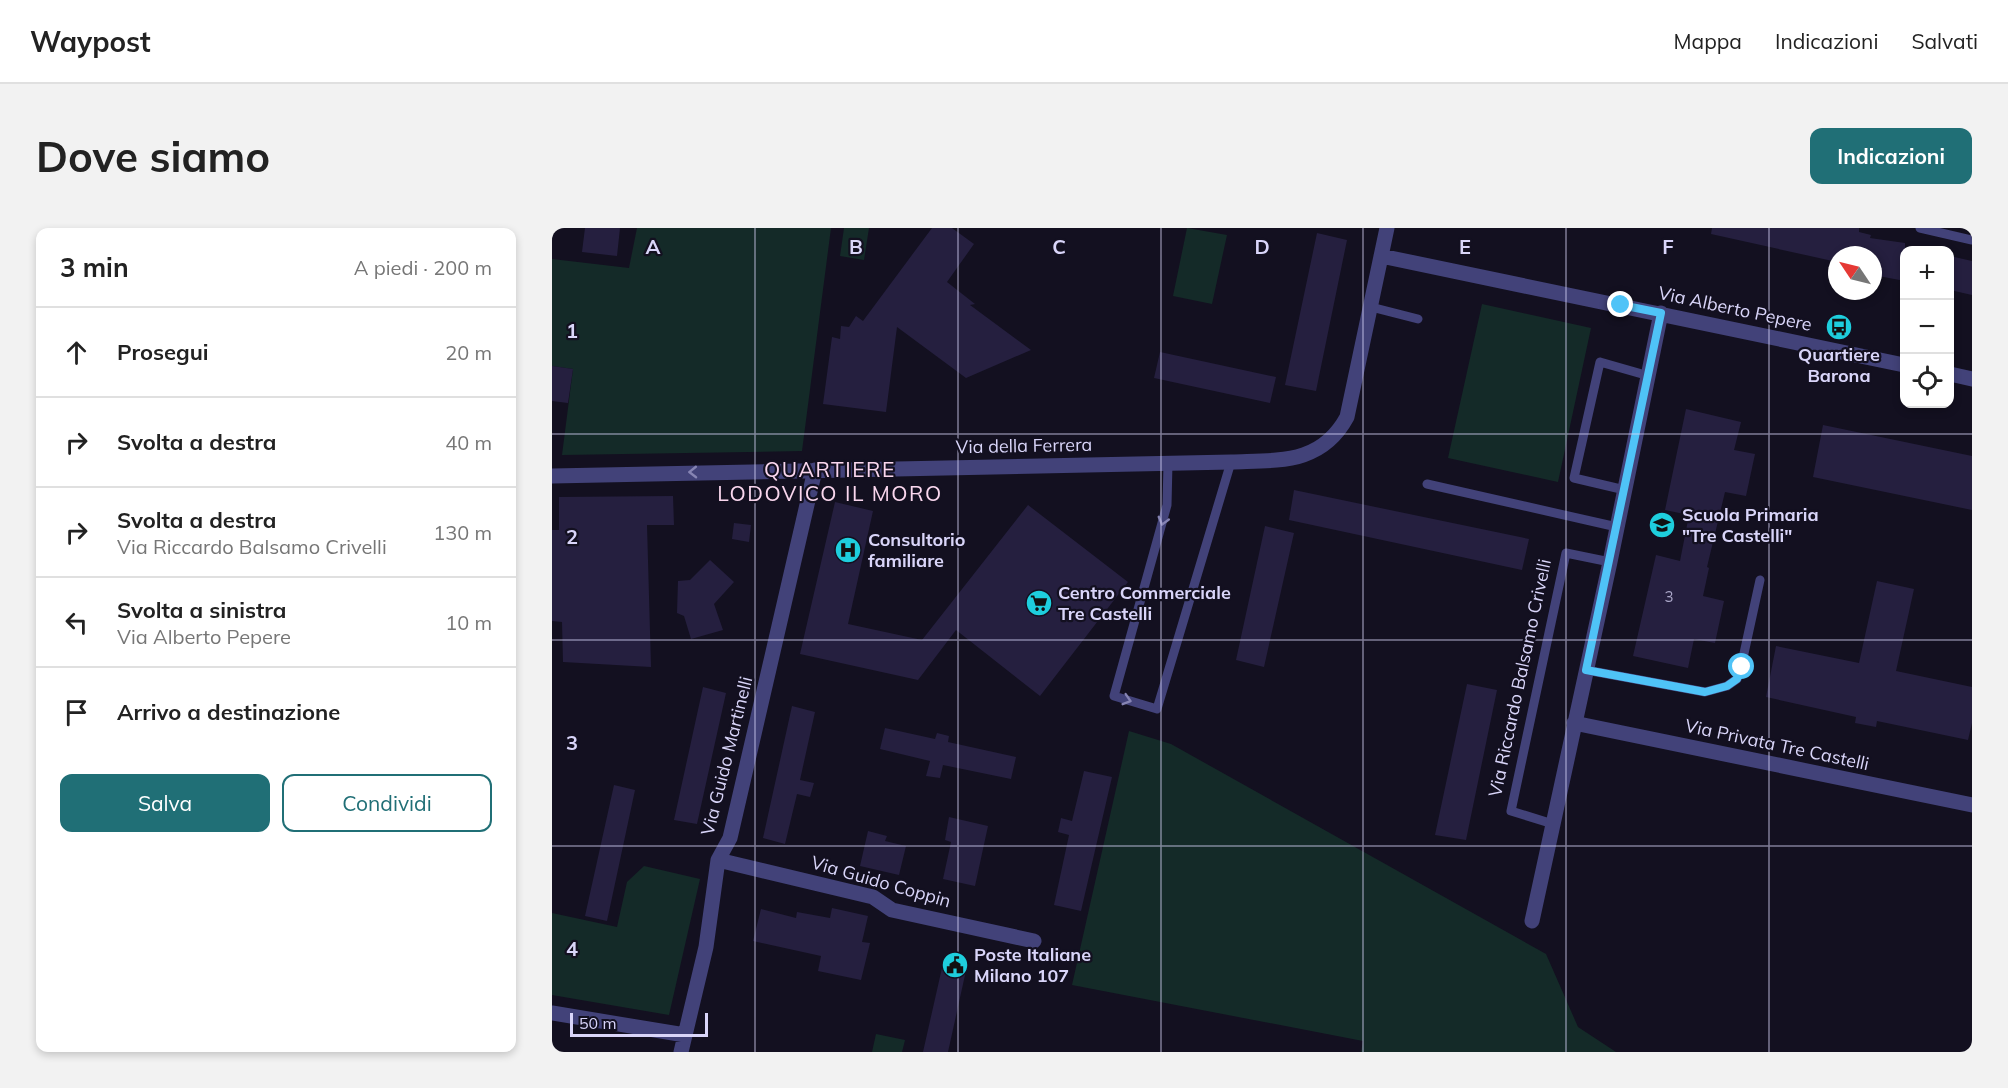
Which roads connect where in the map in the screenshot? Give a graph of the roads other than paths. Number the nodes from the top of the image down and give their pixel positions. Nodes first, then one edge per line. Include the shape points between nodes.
1 (1387, 228) edge
2 (1920, 228) edge
3 (1972, 240) edge
4 (1381, 256) junction
5 (1371, 308) junction
6 (1661, 313) junction
7 (1418, 319) dead end
8 (1900, 363) edge
9 (1954, 375) edge
10 (1649, 376) junction
11 (1972, 379) edge
12 (1231, 462) junction
13 (1168, 463) junction
14 (814, 470) junction
15 (552, 476) edge
16 (1427, 484) dead end
17 (1625, 490) junction
18 (1617, 527) junction
19 (1610, 562) junction
20 (1760, 580) dead end
21 (1586, 670) junction
22 (1574, 723) junction
23 (1972, 805) edge
24 (1553, 824) junction
25 (718, 860) junction
26 (1532, 921) dead end
27 (1034, 941) dead end
28 (552, 1013) edge
29 (685, 1035) junction
30 (681, 1052) edge

1 - 4 street
2 - 3 lane
4 - 5 street
4 - 6 street, Via Alberto Pepere
5 - 7 lane
5 - 12 street, Via della Ferrera via 1341,429 1316,451 1283,460
6 - 8 street, Via Alberto Pepere
6 - 10 street
9 - 11 street
10 - 17 street
10 - 17 lane via 1600,362 1574,478
12 - 13 street, Via della Ferrera
13 -> 12 lane via 1167,505 1114,696 1157,709
13 - 14 street, Via della Ferrera
14 -> 15 street, Via della Ferrera
14 - 25 street, Via Guido Martinelli via 730,837
16 - 18 lane
17 - 18 street
18 - 19 street
19 - 21 street
19 - 24 lane, Via Riccardo Balsamo Crivelli via 1566,553 1511,812
20 - 21 lane via 1742,667 1737,679 1727,686 1705,692
21 - 22 street
22 - 23 street, Via Privata Tre Castelli
22 - 24 street
24 - 26 street
25 - 27 street, Via Guido Coppin via 873,897 892,910
25 - 29 street, Via Guido Martinelli via 706,947
28 - 29 street
29 - 30 street, Via Guido Martinelli

